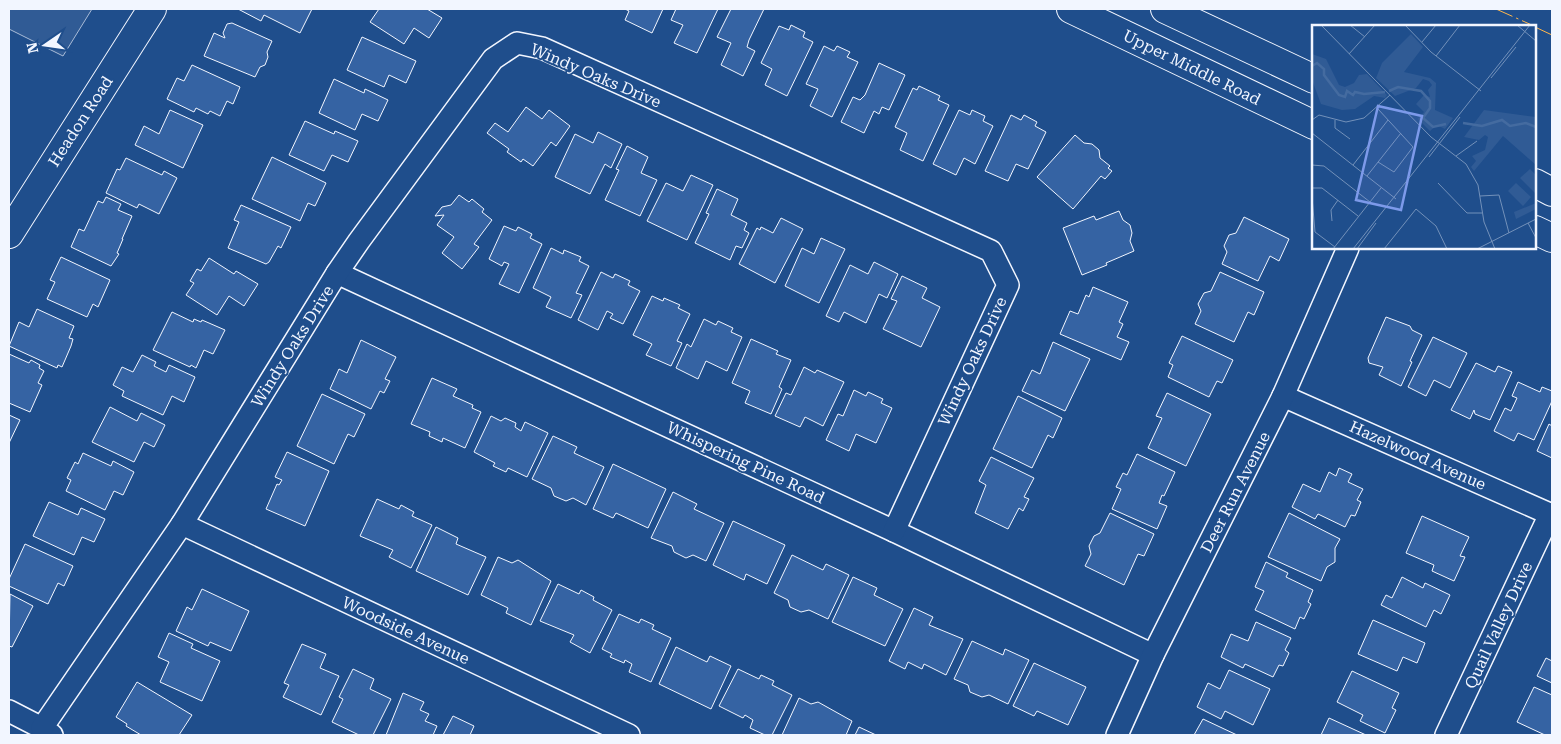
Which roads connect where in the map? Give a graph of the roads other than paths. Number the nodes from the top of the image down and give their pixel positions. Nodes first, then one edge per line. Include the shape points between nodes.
1 (152, 9) edge
2 (1071, 9) edge
3 (1164, 9) edge
4 (1312, 78) edge
5 (1312, 124) edge
6 (1536, 184) edge
7 (1552, 192) edge
8 (1536, 230) edge
9 (9, 234) edge
10 (1552, 238) edge
11 (1348, 249) edge
12 (337, 273) junction
13 (1283, 396) junction
14 (1551, 515) edge
15 (182, 524) junction
16 (894, 531) junction
17 (1153, 655) junction
18 (9, 711) edge
19 (47, 732) edge
20 (629, 735) edge
21 (1117, 735) edge
22 (1446, 735) edge

1 - 9 main road, Headon Road
2 - 5 main road, Upper Middle Road
3 - 4 main road
6 - 7 main road
8 - 10 main road
11 - 13 street, Deer Run Avenue
12 - 15 street, Windy Oaks Drive
12 - 16 street, Whispering Pine Road
12 - 16 street, Windy Oaks Drive via 493,59 517,43 542,48 991,251 1008,284
13 - 14 street, Hazelwood Avenue
13 - 17 street, Deer Run Avenue
14 - 22 street, Quail Valley Drive
15 - 19 street, Windy Oaks Drive
15 - 20 street, Woodside Avenue
16 - 17 street, Whispering Pine Road
17 - 21 street, Deer Run Avenue
18 - 19 street

